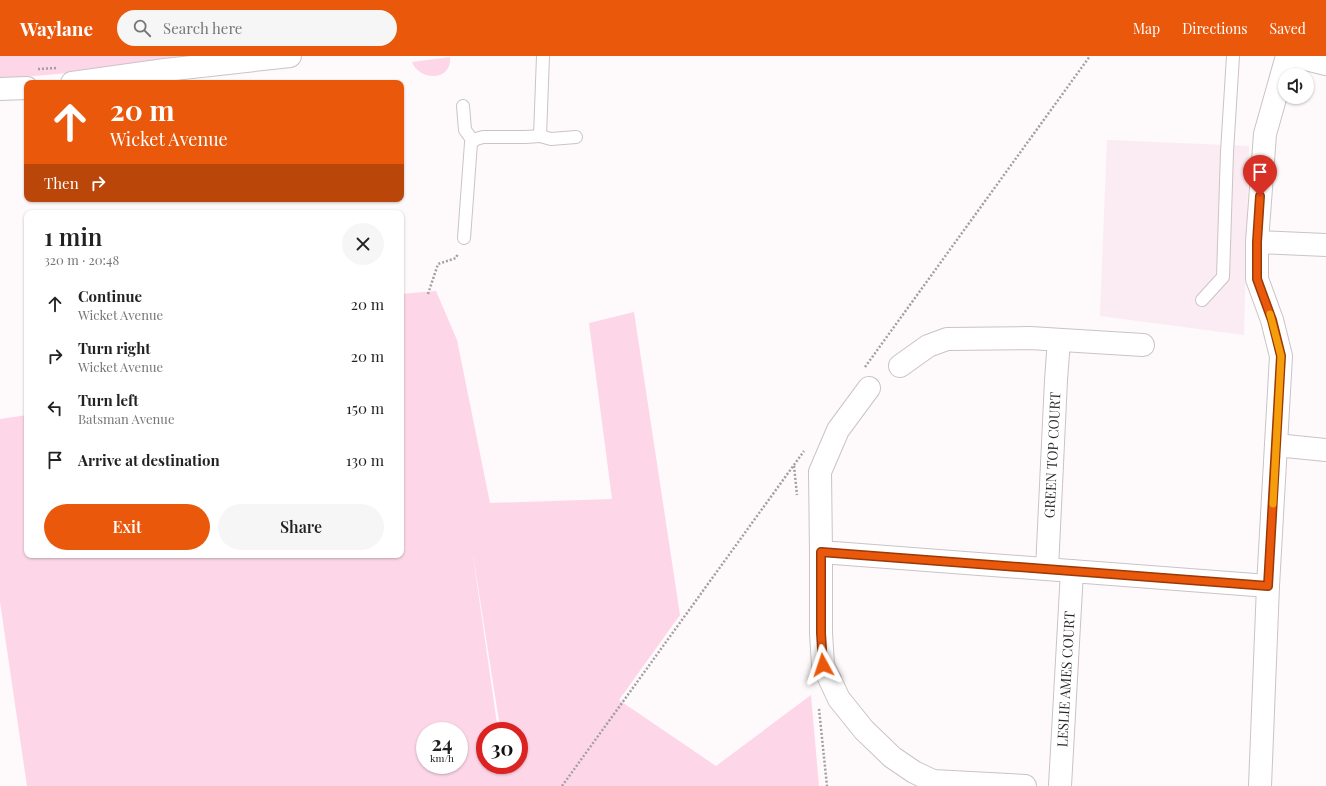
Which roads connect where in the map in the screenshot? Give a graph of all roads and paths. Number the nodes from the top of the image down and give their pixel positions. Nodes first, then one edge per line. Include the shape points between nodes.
1 (290, 56) edge
2 (543, 56) edge
3 (1232, 56) edge
4 (1287, 56) edge
5 (1294, 56) edge
6 (1326, 64) edge
7 (93, 80) edge
8 (24, 88) edge
9 (0, 89) edge
10 (463, 106) dead end
11 (540, 136) junction
12 (576, 137) dead end
13 (473, 141) junction
14 (464, 238) joint
15 (1257, 242) junction
16 (1326, 245) edge
17 (428, 294) dead end
18 (1202, 300) dead end
19 (1059, 340) junction
20 (1143, 345) dead end
21 (900, 366) dead end
22 (869, 388) dead end
23 (1276, 446) junction
24 (1326, 450) edge
25 (821, 552) junction
26 (1047, 569) junction
27 (1072, 571) junction
28 (1268, 586) junction
29 (1025, 786) edge
30 (1060, 786) edge
31 (1260, 786) edge

1 - 7 street
2 - 11 lane
3 - 18 lane via 1226,152 1223,277
4 - 15 street via 1265,134
5 - 6 street
8 - 9 street
10 - 13 lane via 465,130
11 - 12 lane via 552,139
11 - 13 lane via 482,137
13 - 14 lane
14 - 17 path via 456,258 438,264
15 - 16 street
15 - 23 street via 1257,279 1272,320 1281,356
19 - 20 street
19 - 21 street via 947,339 928,346
19 - 26 street, GREEN TOP COURT
22 - 25 street via 838,430 820,472
23 - 24 street
23 - 28 street
25 - 26 street
25 - 29 street via 823,665 839,699 864,730 892,757 933,781
26 - 27 street
27 - 28 street
27 - 30 street, LESLIE AMES COURT
28 - 31 street

